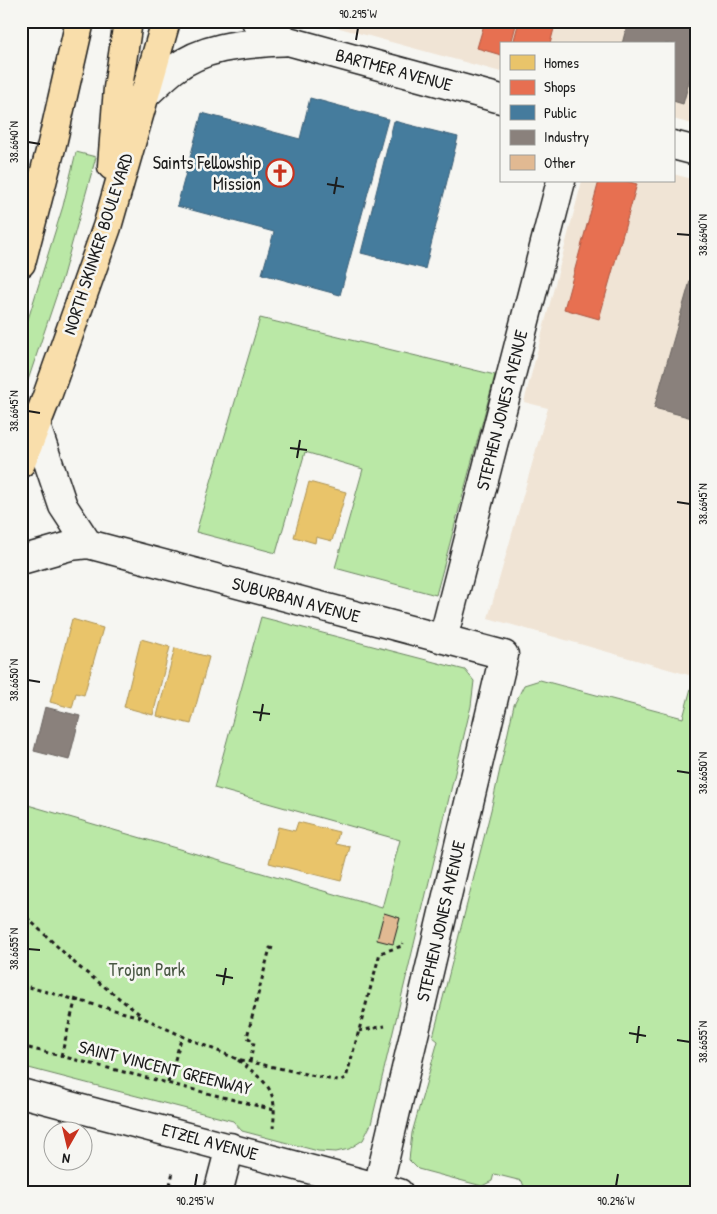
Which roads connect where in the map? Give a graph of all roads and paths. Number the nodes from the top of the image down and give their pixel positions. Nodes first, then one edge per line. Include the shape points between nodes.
1 (80, 21) edge
2 (128, 21) edge
3 (166, 21) edge
4 (256, 21) edge
5 (288, 41) junction
6 (144, 96) junction
7 (500, 99) edge
8 (674, 145) edge
9 (696, 151) edge
10 (561, 182) edge
11 (107, 227) junction
12 (21, 263) edge
13 (36, 426) junction
14 (21, 463) edge
15 (88, 544) junction
16 (21, 560) edge
17 (444, 639) junction
18 (504, 655) joint
19 (21, 912) edge
20 (404, 937) dead end
21 (274, 949) dead end
22 (21, 985) edge
23 (76, 998) junction
24 (144, 1018) junction
25 (182, 1036) junction
26 (21, 1046) edge
27 (61, 1056) junction
28 (237, 1059) junction
29 (250, 1062) junction
30 (168, 1083) junction
31 (21, 1093) edge
32 (274, 1110) junction
33 (273, 1129) dead end
34 (230, 1147) junction
35 (173, 1172) dead end
36 (388, 1190) edge
37 (168, 1193) edge
38 (218, 1193) edge

1 - 12 main road
2 - 11 main road via 118,88
3 - 6 main road, NORTH SKINKER BOULEVARD
4 - 5 street, BARTMER AVENUE
5 - 6 street, BARTMER AVENUE via 224,47 195,57 174,69
5 - 7 street, BARTMER AVENUE
6 - 11 main road, NORTH SKINKER BOULEVARD
8 - 9 street
10 - 17 street, STEPHEN JONES AVENUE
11 - 13 main road, NORTH SKINKER BOULEVARD
13 - 14 main road, NORTH SKINKER BOULEVARD
13 - 15 street via 63,506
15 - 16 street, SUBURBAN AVENUE via 60,548
15 - 17 street, SUBURBAN AVENUE
17 - 18 street, SUBURBAN AVENUE
18 - 36 street, STEPHEN JONES AVENUE
19 - 24 path via 79,967
20 - 29 path via 402,946 380,953 346,1078 338,1081
21 - 29 path via 270,948 247,1037 254,1042
22 - 23 path
23 - 24 path
23 - 27 path
24 - 25 path
25 - 28 path
25 - 30 path
26 - 27 path, SAINT VINCENT GREENWAY
27 - 30 path, SAINT VINCENT GREENWAY
28 - 29 path
28 - 32 path via 270,1089
30 - 32 path, SAINT VINCENT GREENWAY
31 - 34 street, ETZEL AVENUE
32 - 33 path
34 - 36 street, ETZEL AVENUE
34 - 38 street
35 - 37 path

